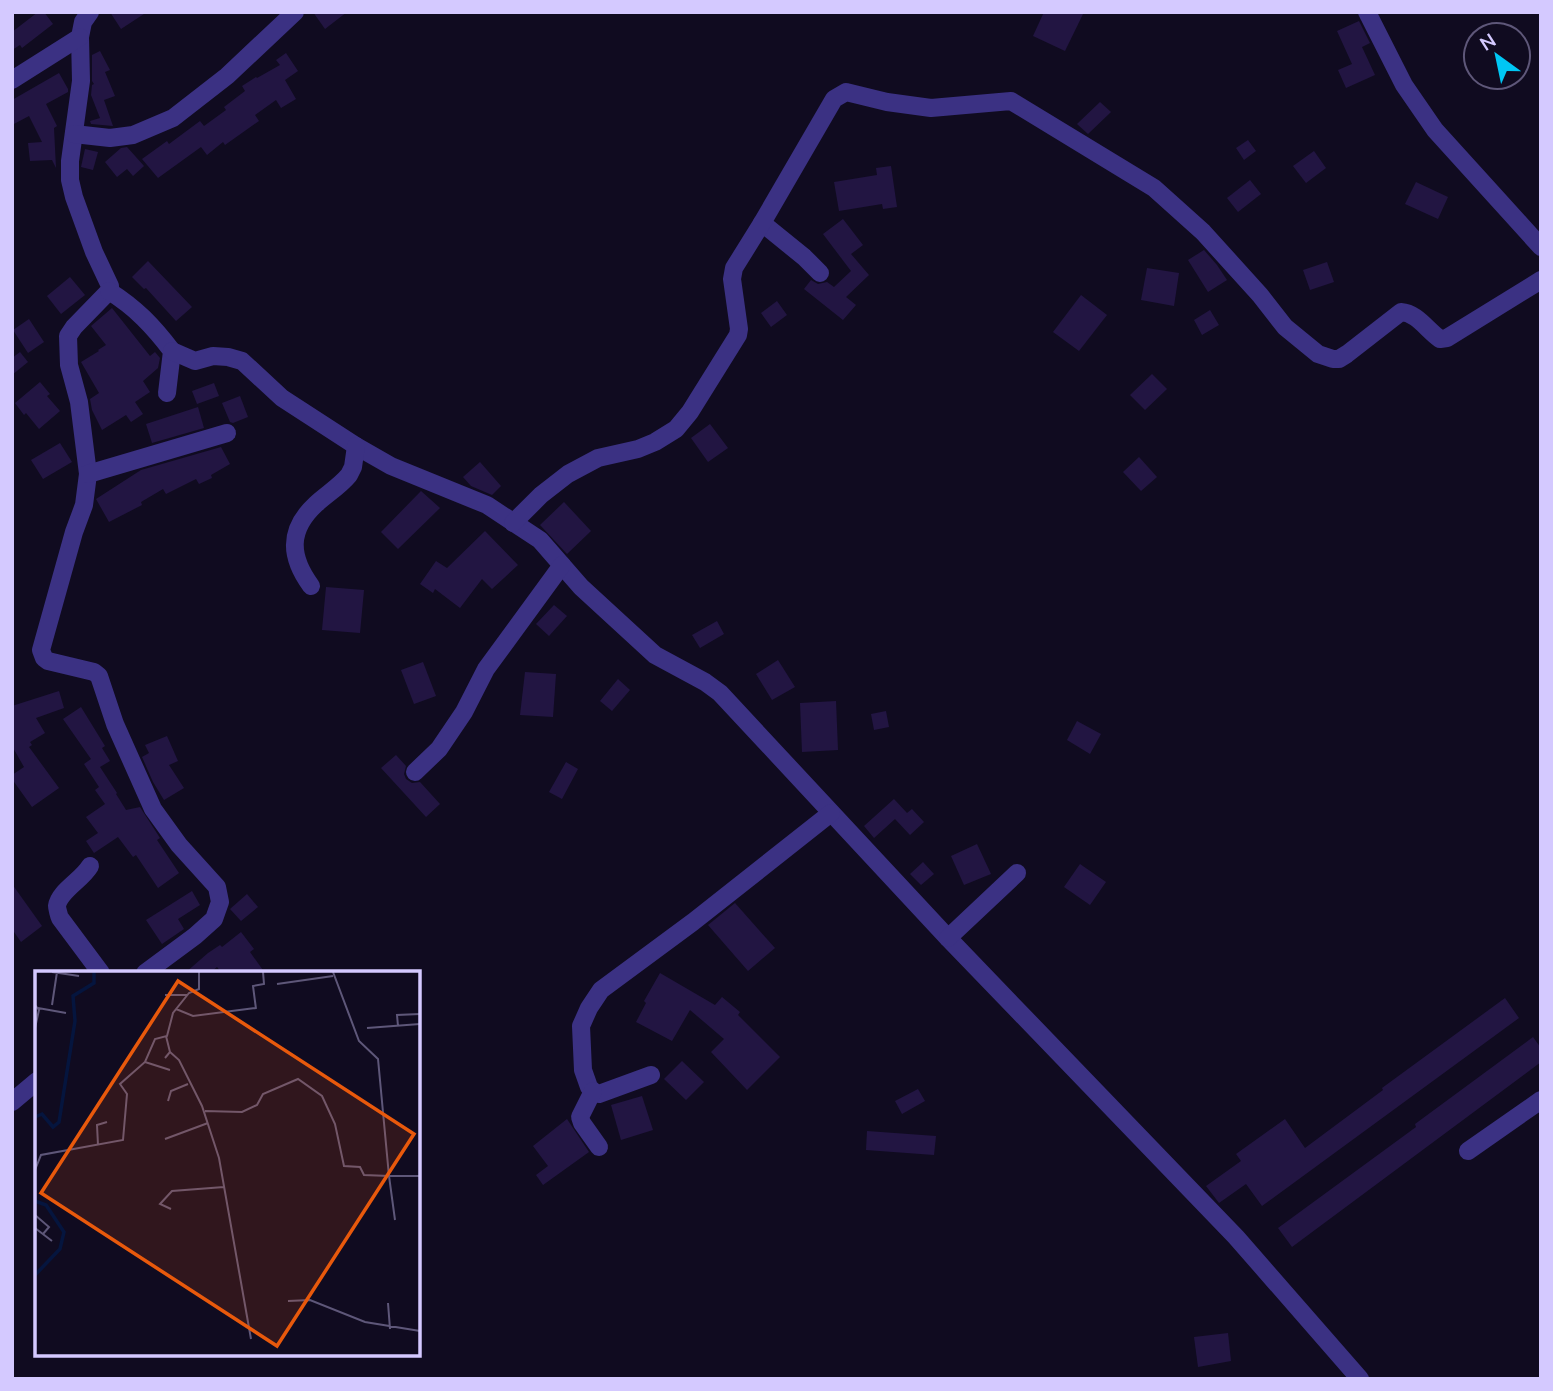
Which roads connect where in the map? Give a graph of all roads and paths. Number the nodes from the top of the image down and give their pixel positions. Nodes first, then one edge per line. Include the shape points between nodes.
1 (90, 12) edge
2 (295, 12) edge
3 (1367, 12) edge
4 (80, 37) junction
5 (12, 80) edge
6 (74, 134) junction
7 (762, 223) junction
8 (1541, 247) edge
9 (820, 273) dead end
10 (1541, 280) edge
11 (109, 292) junction
12 (172, 351) junction
13 (167, 393) dead end
14 (227, 433) dead end
15 (356, 446) junction
16 (88, 474) junction
17 (513, 523) junction
18 (562, 565) junction
19 (311, 586) dead end
20 (415, 772) dead end
21 (831, 813) junction
22 (90, 866) dead end
23 (1017, 873) dead end
24 (948, 938) junction
25 (99, 971) edge
26 (148, 971) edge
27 (651, 1076) dead end
28 (35, 1083) edge
29 (593, 1091) junction
30 (1541, 1100) edge
31 (12, 1102) edge
32 (599, 1147) dead end
33 (1468, 1151) dead end
34 (1360, 1379) edge

1 - 4 street
2 - 6 street via 227,76 173,118 133,135
3 - 8 street via 1404,85 1435,130
4 - 5 street
4 - 6 street via 81,81
6 - 11 street via 70,180
7 - 9 street
7 - 10 street via 841,93 932,108 1011,101 1154,188 1203,232 1285,327 1326,358 1347,355 1401,312 1408,312 1440,339 1447,338
7 - 17 street via 734,268 738,335 676,429 655,442 598,458 568,474
11 - 12 street via 131,306
11 - 16 street via 68,336
12 - 13 street
12 - 15 street via 195,360 214,356 242,361 282,398
14 - 16 street
15 - 17 street via 391,466 487,505
15 - 19 street via 349,475 310,510 297,529 296,559
16 - 26 street via 41,650 48,661 99,676 153,809 220,894 214,919
17 - 18 street via 540,540
18 - 20 street via 486,669 439,749
18 - 21 street via 655,655 720,692
21 - 24 street
21 - 29 street via 601,990 581,1026 583,1070
22 - 25 street via 62,894 57,907
23 - 24 street
24 - 34 street via 1236,1237
27 - 29 street via 599,1094
28 - 31 street
29 - 32 street via 580,1117
30 - 33 street

